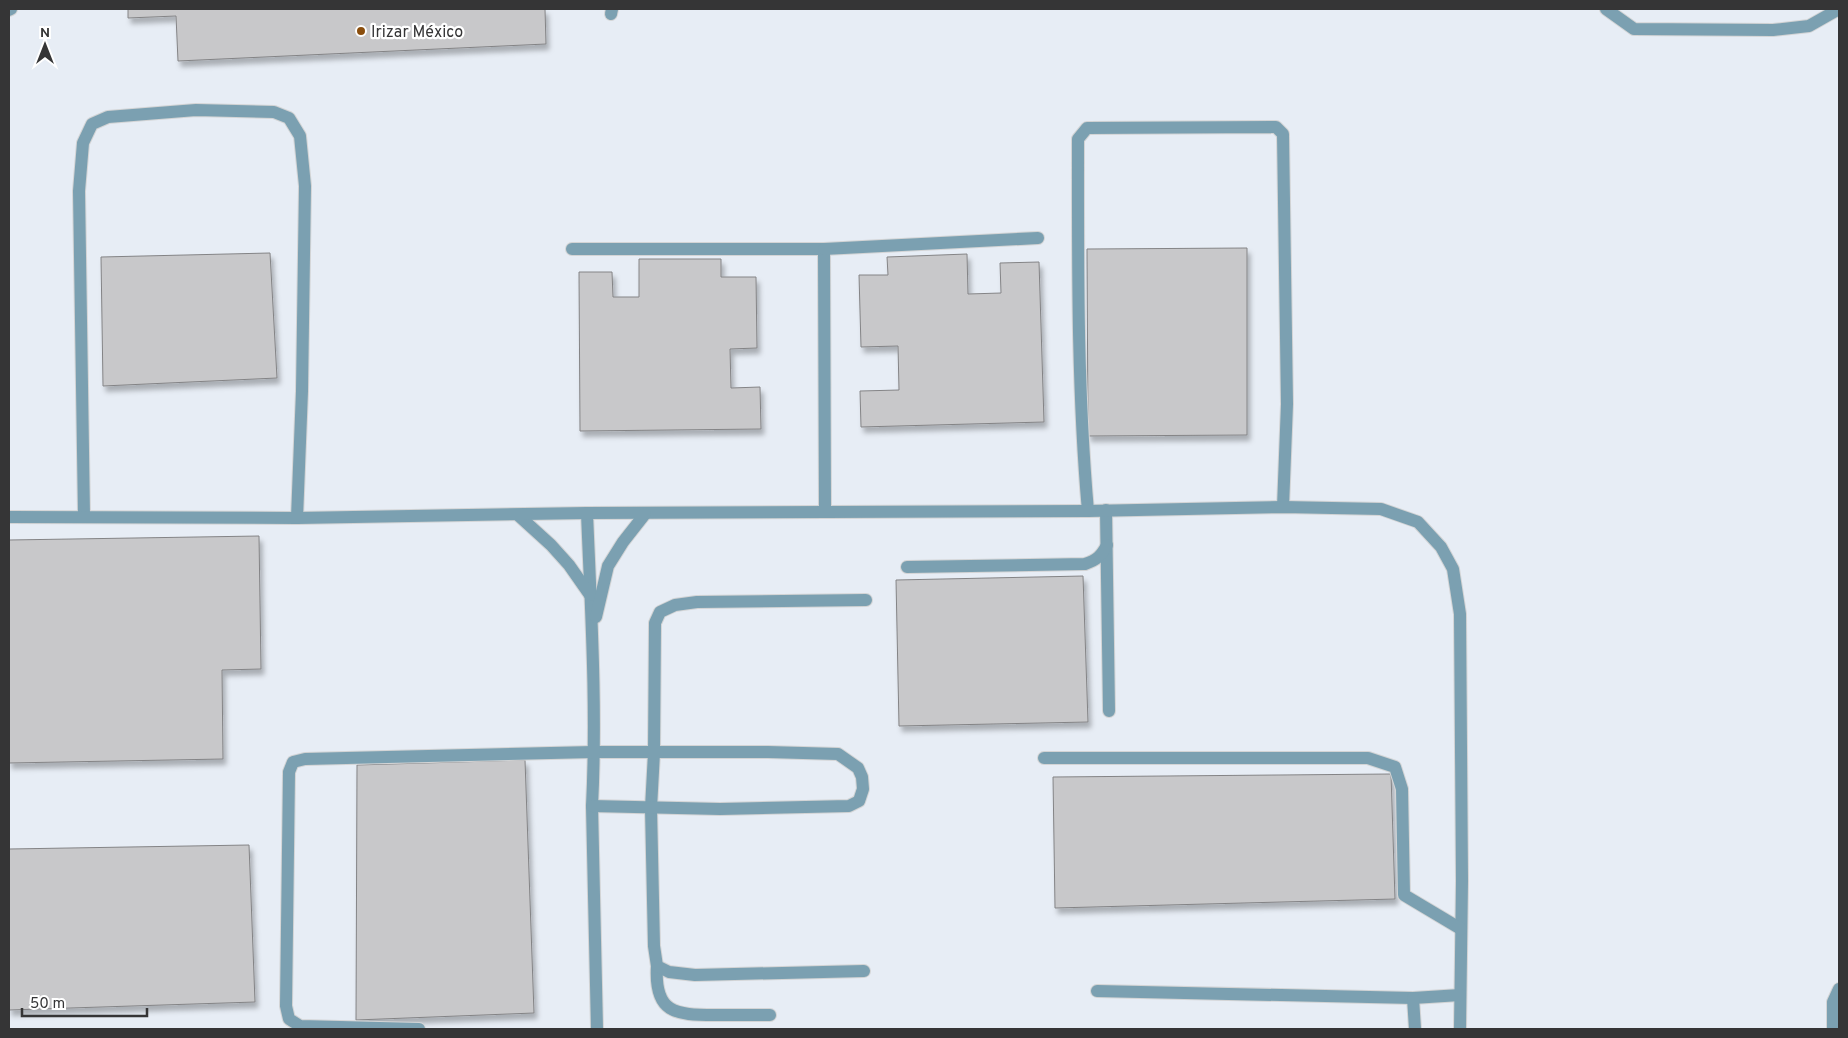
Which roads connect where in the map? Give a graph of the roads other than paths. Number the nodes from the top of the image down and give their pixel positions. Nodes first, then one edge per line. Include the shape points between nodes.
1 (1606, 9) edge
2 (1839, 9) edge
3 (1038, 238) dead end
4 (572, 248) dead end
5 (824, 248) junction
6 (1283, 507) junction
7 (1106, 510) junction
8 (1088, 511) junction
9 (825, 512) junction
10 (587, 513) junction
11 (645, 514) junction
12 (518, 515) junction
13 (84, 516) junction
14 (9, 518) edge
15 (297, 518) junction
16 (1106, 545) junction
17 (908, 567) dead end
18 (591, 595) junction
19 (866, 600) dead end
20 (593, 634) junction
21 (1109, 711) dead end
22 (593, 752) junction
23 (654, 753) junction
24 (1044, 758) dead end
25 (592, 806) junction
26 (651, 808) junction
27 (1461, 929) junction
28 (657, 966) junction
29 (864, 971) dead end
30 (1839, 989) edge
31 (1097, 991) dead end
32 (1460, 995) junction
33 (1413, 998) junction
34 (770, 1015) dead end
35 (419, 1029) edge
36 (597, 1029) edge
37 (1415, 1029) edge
38 (1460, 1029) edge
39 (1833, 1029) edge

1 - 2 street via 1634,29 1773,30 1809,26
3 - 5 street
4 - 5 street
5 - 9 street
6 - 7 street
6 - 8 street via 1286,404 1283,134 1276,126 1087,128 1078,139 1078,317
6 - 27 street via 1381,509 1418,522 1441,547 1453,569 1460,614
7 - 8 street
7 - 16 street
8 - 9 street
9 - 11 street
10 - 11 street
10 - 12 street
10 - 18 street
11 - 20 street via 608,566
12 - 15 street
12 - 18 street via 551,545
13 - 14 street
13 - 15 street
13 - 15 street via 79,191 82,143 92,124 108,117 196,110 274,112 289,118 300,136 304,186
16 - 17 street via 1102,555 1085,564
16 - 21 street
18 - 20 street
19 - 23 street via 697,602 675,605 660,612 655,623
20 - 22 street
22 - 23 street
22 - 25 street
22 - 35 street via 305,759 293,762 289,772 286,986 289,1019 300,1026
23 - 26 street
23 - 26 street via 838,754 858,768 862,789 859,801 849,806
24 - 27 street via 1368,758 1395,768 1402,789 1404,895
25 - 26 street
25 - 36 street
26 - 28 street
27 - 32 street
28 - 29 street via 669,972 695,975
28 - 34 street via 656,982 660,996 671,1010 687,1015
30 - 39 street via 1833,1002
31 - 33 street
32 - 33 street
32 - 38 street
33 - 37 street

